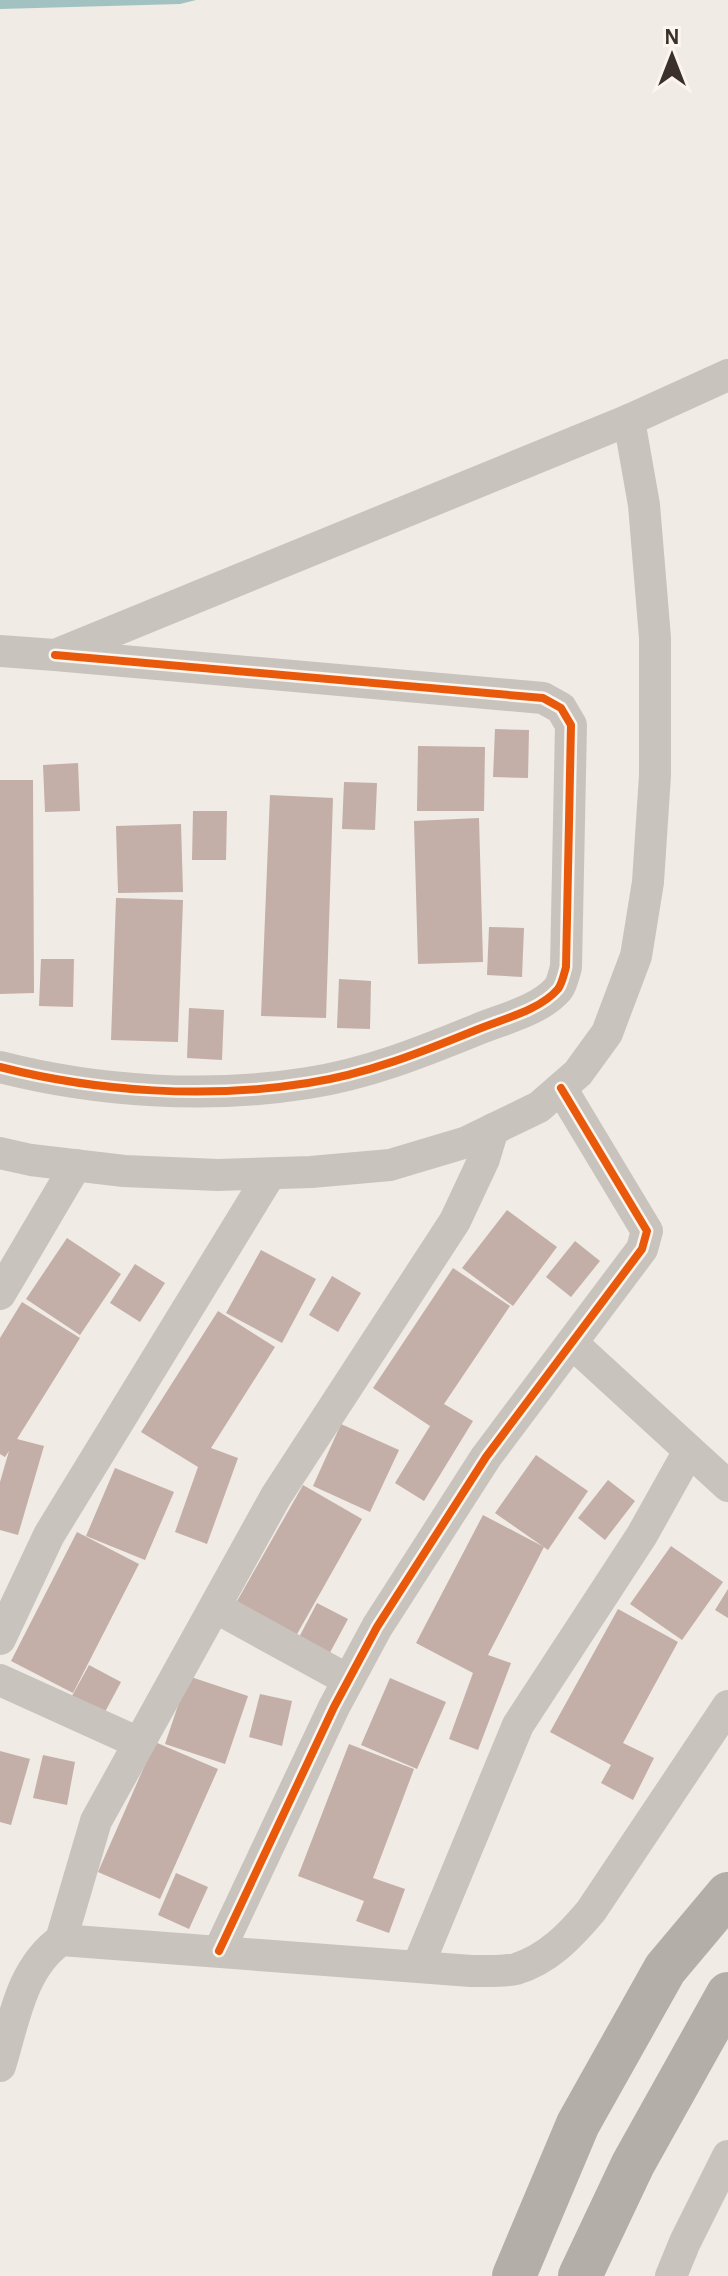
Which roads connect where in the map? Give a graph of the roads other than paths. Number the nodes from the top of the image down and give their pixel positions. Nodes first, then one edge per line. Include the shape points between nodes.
1 (728, 375) edge
2 (629, 420) junction
3 (99, 648) junction
4 (0, 651) edge
5 (0, 1067) edge
6 (561, 1088) junction
7 (493, 1129) junction
8 (0, 1153) edge
9 (76, 1165) junction
10 (270, 1174) junction
11 (0, 1294) edge
12 (572, 1343) junction
13 (689, 1451) junction
14 (728, 1486) edge
15 (215, 1607) junction
16 (0, 1639) edge
17 (0, 1680) edge
18 (348, 1680) junction
19 (728, 1706) edge
20 (139, 1743) junction
21 (728, 1894) edge
22 (61, 1940) junction
23 (219, 1951) junction
24 (418, 1966) junction
25 (728, 1994) edge
26 (0, 2066) edge
27 (728, 2156) edge
28 (514, 2276) edge
29 (580, 2276) edge
30 (671, 2276) edge

1 - 2 street
2 - 3 street
2 - 6 street via 644,505 655,638 648,882 636,956 607,1033
3 - 4 street via 55,655
3 - 5 street via 543,698 561,708 571,725 566,967 559,988 538,1004 404,1059 310,1083 237,1091 137,1089
6 - 7 street via 539,1107
6 - 12 street via 647,1231 642,1249
7 - 10 street via 390,1165
7 - 15 street via 455,1221 276,1496
8 - 9 street
9 - 10 street
9 - 11 street
10 - 16 street via 49,1535
12 - 13 street
12 - 18 street via 478,1469
13 - 14 street
13 - 24 street via 642,1535 518,1725
15 - 18 street
15 - 20 street
17 - 20 street
18 - 23 street
19 - 24 street via 567,1940 514,1969
20 - 22 street via 96,1821
21 - 28 highway via 665,1969 578,2124
22 - 23 street
22 - 26 street via 44,1952 29,1975
23 - 24 street
25 - 29 highway via 633,2164
27 - 30 street

